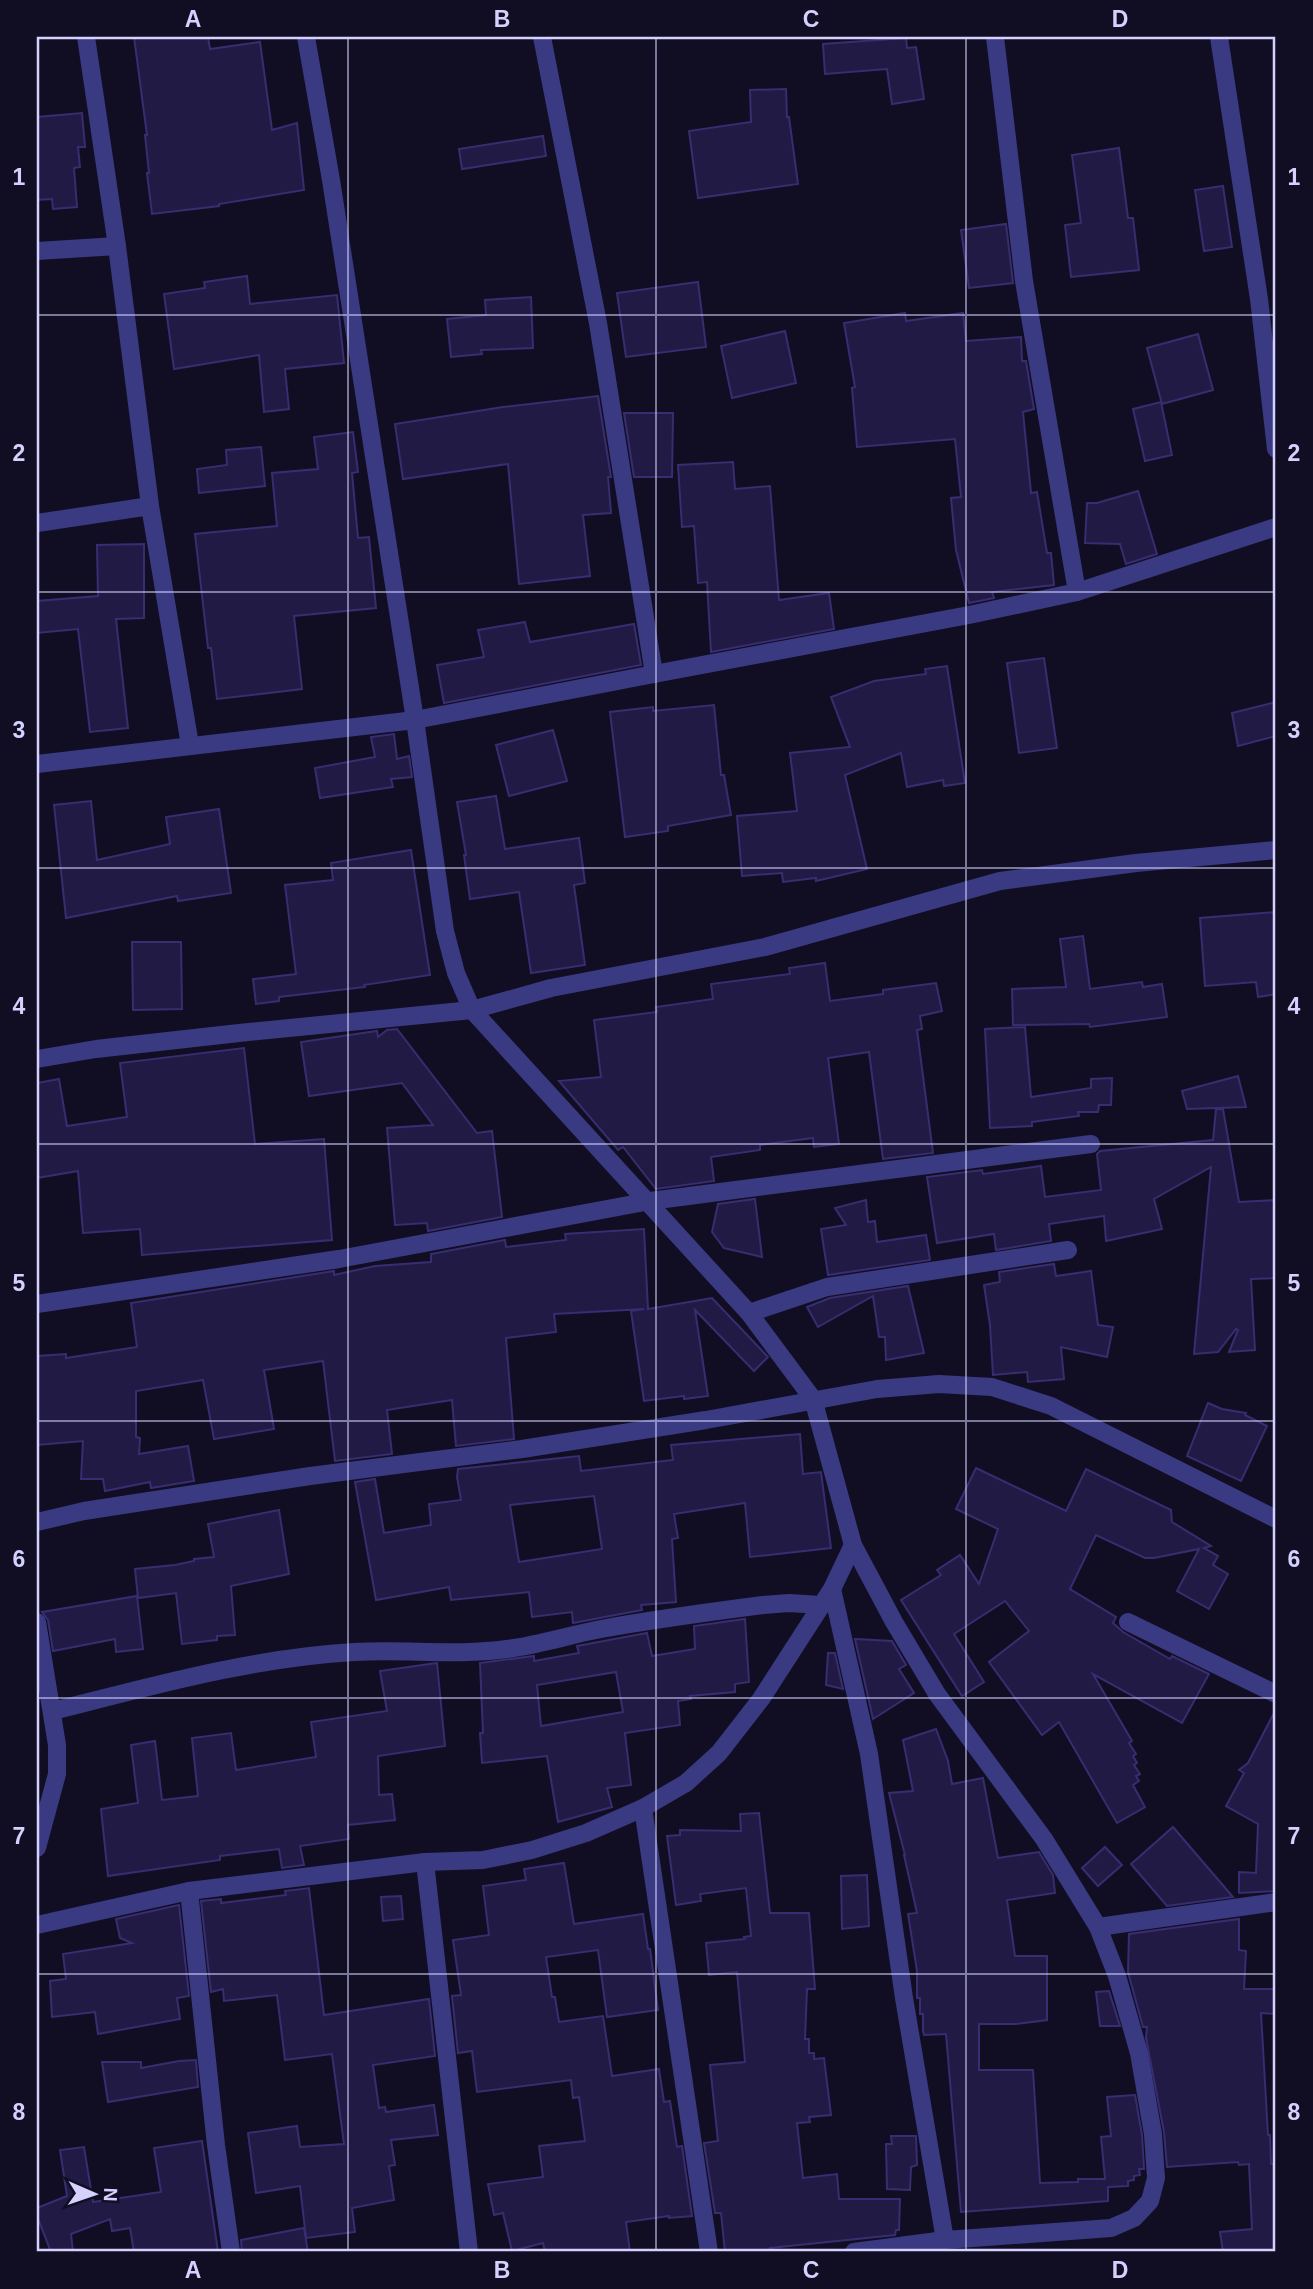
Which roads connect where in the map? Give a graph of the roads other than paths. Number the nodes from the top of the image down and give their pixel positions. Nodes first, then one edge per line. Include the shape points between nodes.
1 (86, 37) edge
2 (306, 37) edge
3 (542, 37) edge
4 (995, 37) edge
5 (1219, 37) edge
6 (117, 246) junction
7 (37, 251) edge
8 (1276, 449) edge
9 (150, 506) junction
10 (37, 523) edge
11 (1276, 527) edge
12 (1077, 592) junction
13 (654, 674) junction
14 (415, 720) junction
15 (190, 745) junction
16 (37, 764) edge
17 (1276, 850) edge
18 (472, 1010) junction
19 (37, 1059) edge
20 (1091, 1144) dead end
21 (650, 1202) junction
22 (1068, 1250) dead end
23 (37, 1304) edge
24 (749, 1313) junction
25 (813, 1399) junction
26 (1276, 1519) edge
27 (37, 1522) edge
28 (853, 1545) junction
29 (832, 1589) junction
30 (821, 1605) junction
31 (37, 1622) edge
32 (1128, 1622) dead end
33 (1276, 1694) edge
34 (53, 1712) junction
35 (643, 1808) junction
36 (37, 1847) edge
37 (425, 1863) junction
38 (189, 1891) junction
39 (1276, 1902) edge
40 (37, 1925) edge
41 (1098, 1927) junction
42 (945, 2240) junction
43 (231, 2252) edge
44 (469, 2252) edge
45 (709, 2252) edge
46 (854, 2252) edge

1 - 6 street
2 - 14 street
3 - 13 street via 598,323
4 - 12 street via 1024,281
5 - 8 street
6 - 7 street
6 - 9 street
9 - 10 street
9 - 15 street
11 - 12 street
12 - 13 street
13 - 14 street
14 - 15 street
14 - 18 street via 445,931
15 - 16 street
17 - 18 street via 1000,881 765,947 551,988
18 - 19 street
18 - 21 street
20 - 21 street
21 - 23 street via 339,1259
21 - 24 street
22 - 24 street via 827,1287
24 - 25 street
25 - 26 street via 877,1388 992,1387 1051,1406
25 - 27 street via 706,1420 310,1476
25 - 28 street
28 - 29 street
28 - 41 street via 936,1694 1044,1839
29 - 30 street
29 - 42 street via 869,1754
30 - 34 street via 763,1605 504,1649 355,1652 287,1659
30 - 35 street via 761,1699 719,1753 686,1783
31 - 34 street
32 - 33 street
34 - 36 street via 57,1774
35 - 37 street via 532,1850 483,1860
35 - 45 street
37 - 38 street
37 - 44 street
38 - 40 street
38 - 43 street
39 - 41 street
41 - 42 street via 1139,2053 1153,2134 1156,2178 1150,2201 1134,2218 1111,2228
42 - 46 street

